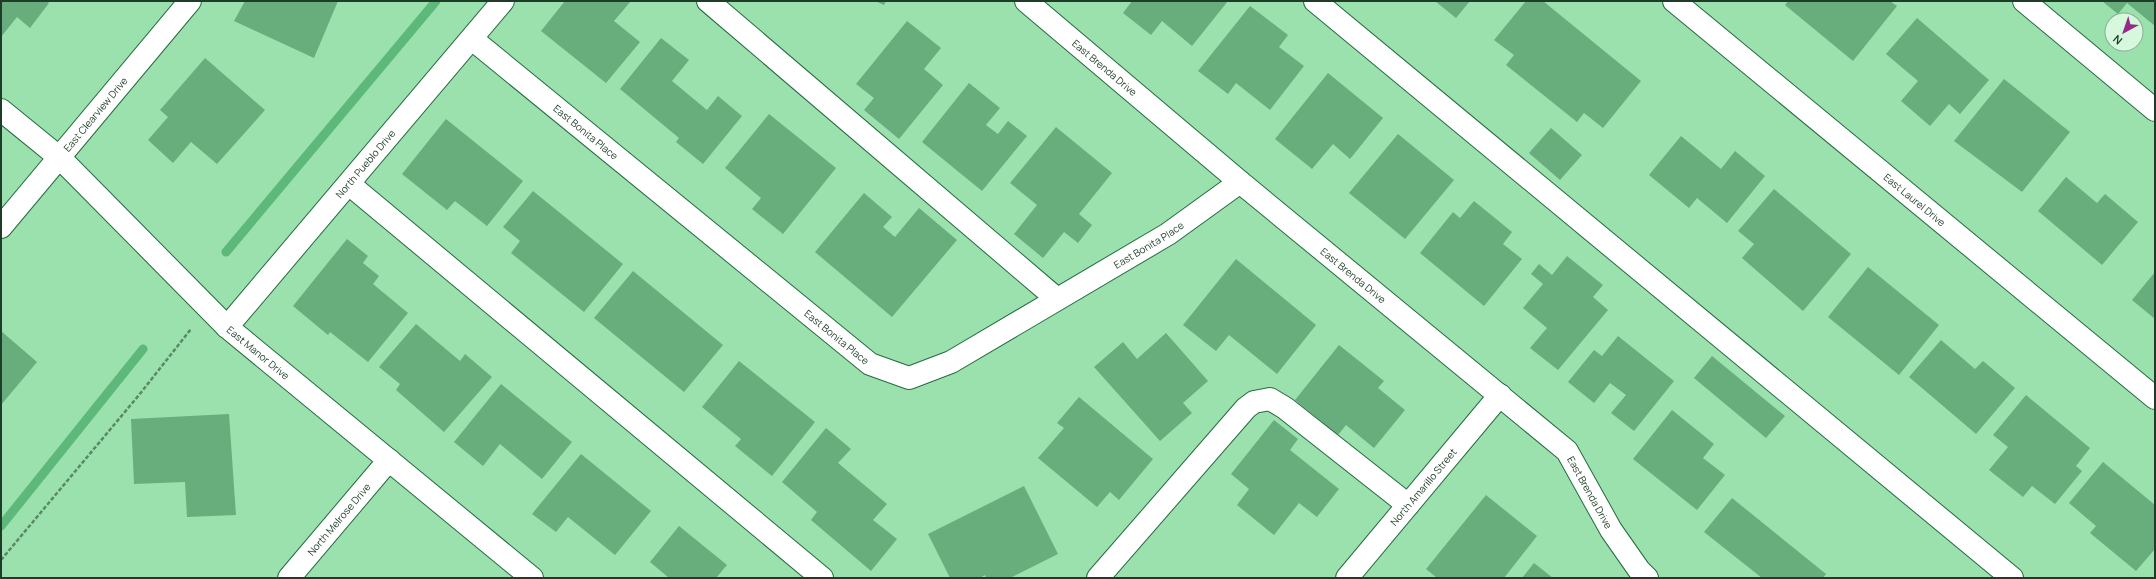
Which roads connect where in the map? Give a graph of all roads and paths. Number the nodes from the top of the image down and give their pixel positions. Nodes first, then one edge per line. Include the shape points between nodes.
1 (190, 1) edge
2 (503, 1) edge
3 (1026, 1) edge
4 (1315, 1) edge
5 (1674, 1) edge
6 (2024, 1) edge
7 (720, 5) edge
8 (472, 39) junction
9 (1, 110) edge
10 (2155, 110) edge
11 (60, 158) junction
12 (1240, 182) junction
13 (348, 184) junction
14 (1, 227) edge
15 (1057, 299) junction
16 (208, 307) junction
17 (227, 327) junction
18 (1500, 396) junction
19 (2155, 398) edge
20 (389, 460) junction
21 (1408, 506) junction
22 (1, 560) edge
23 (289, 578) edge
24 (532, 578) edge
25 (822, 578) edge
26 (1098, 578) edge
27 (1347, 578) edge
28 (1647, 578) edge
29 (2012, 578) edge

1 - 11 street, East Clearview Drive
2 - 8 street, North Pueblo Drive
3 - 12 street, East Brenda Drive
4 - 29 street
5 - 19 street, East Laurel Drive
6 - 10 street
7 - 15 street
8 - 13 street, North Pueblo Drive
8 - 15 street, East Bonita Place via 870,364 909,378 951,362
9 - 11 street, East Manor Drive
11 - 14 street, East Clearview Drive
11 - 16 street, East Manor Drive
12 - 15 street, East Bonita Place via 1168,234
12 - 18 street, East Brenda Drive
13 - 17 street, North Pueblo Drive
13 - 25 street
16 - 17 street, East Manor Drive
16 - 22 path via 139,395
17 - 20 street, East Manor Drive
18 - 21 street, North Amarillo Street
18 - 28 street, East Brenda Drive via 1567,451 1611,530
20 - 23 street, North Melrose Drive
20 - 24 street, East Manor Drive
21 - 26 street via 1285,408 1270,399 1254,402 1246,408
21 - 27 street, North Amarillo Street

